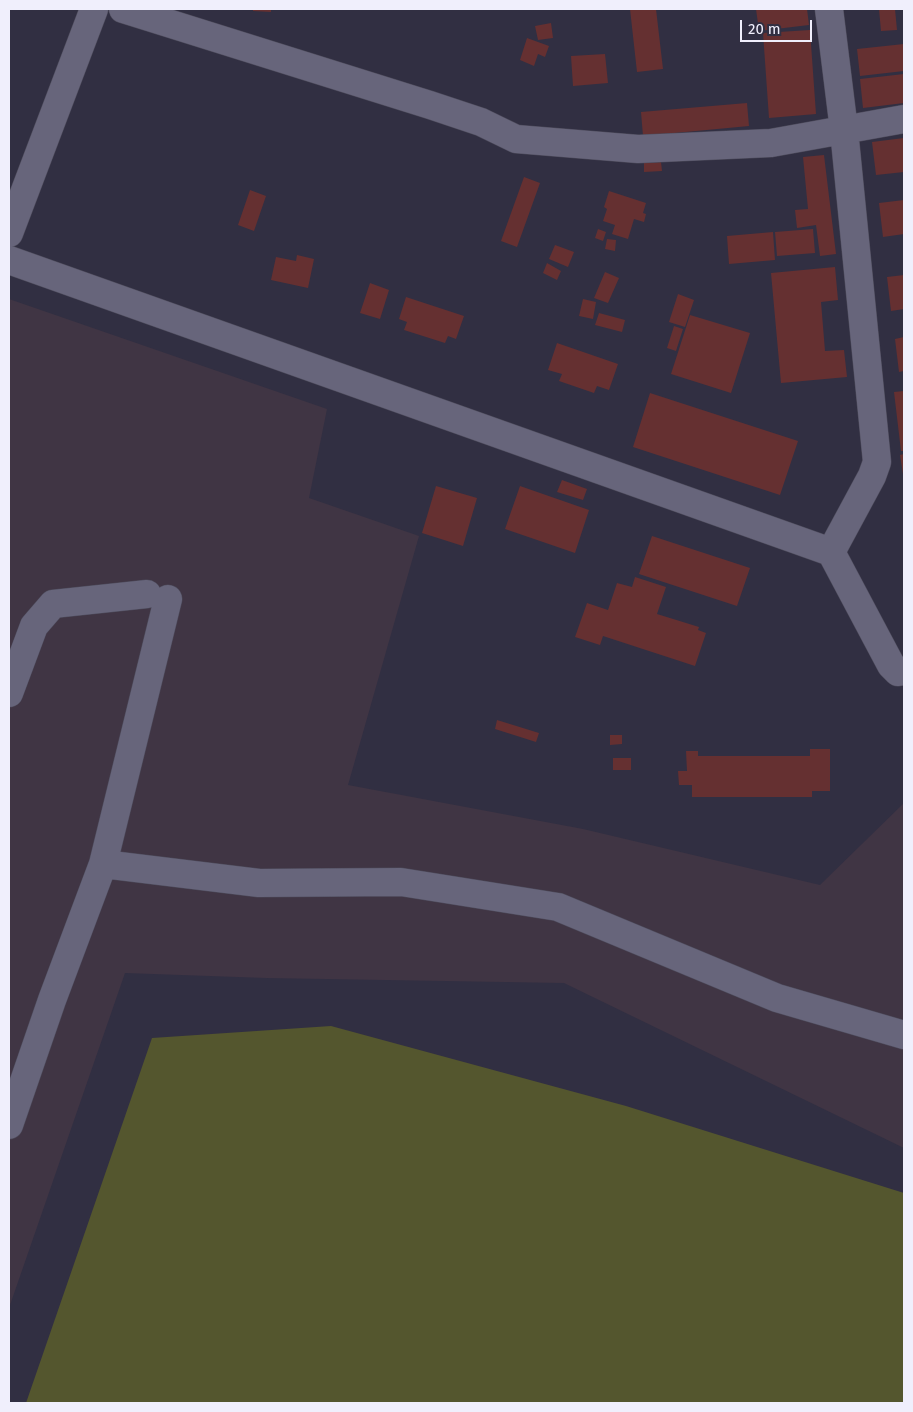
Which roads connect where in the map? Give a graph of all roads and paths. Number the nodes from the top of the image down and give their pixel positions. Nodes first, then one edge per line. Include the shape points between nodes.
1 (94, 9) edge
2 (123, 9) edge
3 (829, 9) edge
4 (904, 119) edge
5 (844, 130) junction
6 (9, 233) edge
7 (9, 260) edge
8 (832, 552) junction
9 (902, 675) edge
10 (9, 693) edge
11 (103, 864) junction
12 (904, 1035) edge
13 (9, 1125) edge

1 - 6 street
2 - 5 street via 430,105 481,122 516,139 638,149 771,142
3 - 5 street
4 - 5 street
5 - 8 street via 877,462
7 - 8 street
8 - 9 street via 891,666
10 - 11 street via 34,626 53,604 158,597
11 - 12 street via 259,883 401,882 558,907 777,998
11 - 13 street

